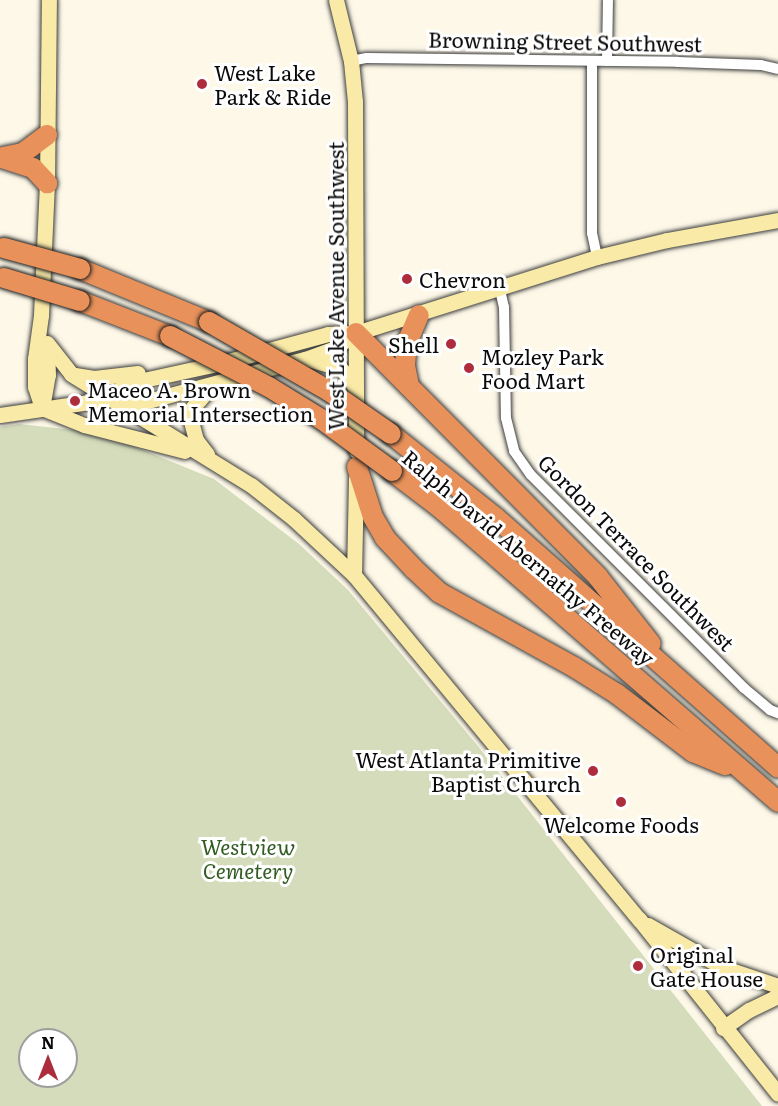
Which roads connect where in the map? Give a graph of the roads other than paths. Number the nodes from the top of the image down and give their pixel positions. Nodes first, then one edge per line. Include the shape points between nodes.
1 (49, 0) edge
2 (336, 0) edge
3 (608, 0) edge
4 (351, 61) junction
5 (592, 61) junction
6 (607, 61) junction
7 (778, 69) edge
8 (47, 135) junction
9 (1, 158) edge
10 (47, 183) junction
11 (778, 220) edge
12 (2, 247) edge
13 (597, 257) junction
14 (2, 278) edge
15 (500, 290) junction
16 (41, 315) junction
17 (419, 315) junction
18 (356, 333) junction
19 (47, 343) junction
20 (305, 359) junction
21 (71, 374) junction
22 (212, 385) junction
23 (409, 386) junction
24 (356, 392) junction
25 (110, 399) junction
26 (42, 408) junction
27 (0, 415) edge
28 (211, 459) junction
29 (357, 467) junction
30 (354, 575) junction
31 (677, 676) junction
32 (778, 712) edge
33 (778, 767) edge
34 (741, 771) junction
35 (778, 802) edge
36 (639, 920) junction
37 (697, 955) junction
38 (681, 973) junction
39 (778, 986) edge
40 (778, 996) edge
41 (723, 1028) junction
42 (778, 1094) edge

1 - 8 main road
2 - 4 main road, West Lake Avenue Southwest
3 - 6 street
4 - 5 street, Browning Street Southwest
4 - 18 main road, West Lake Avenue Southwest via 355,102
5 - 6 street, Browning Street Southwest
5 - 13 street via 592,233
6 - 7 street, Browning Street Southwest via 753,64
8 - 9 highway via 23,153
8 - 10 main road
9 - 10 highway via 33,168
10 - 16 main road
11 - 13 main road
12 - 31 highway, Ralph David Abernathy Freeway, bridge via 80,269 209,322 329,391 391,434 495,517
13 - 15 main road
14 - 34 highway, Ralph David Abernathy Freeway, bridge via 80,301 170,336 321,419 438,506
15 - 17 main road
15 - 32 street, Gordon Terrace Southwest via 504,307 506,418 514,451 531,475 744,688
16 - 19 main road
16 - 26 main road via 34,387
17 - 18 main road
17 - 23 highway via 407,344
18 - 20 main road via 335,348
18 - 21 main road via 327,326 141,372 94,378
18 - 23 highway
18 - 24 main road, West Lake Avenue Southwest
18 - 25 main road via 328,334 125,384
19 - 21 main road
19 - 26 main road via 48,375
20 - 22 main road
20 - 24 main road via 340,368 351,379
21 - 25 main road
22 - 25 main road via 141,403
22 - 28 main road via 193,407 190,418 196,440
23 - 31 highway via 598,578
24 - 29 main road, West Lake Avenue Southwest
25 - 26 main road
25 - 28 main road
26 - 27 main road
26 - 28 main road via 84,425
28 - 30 main road via 294,519
29 - 30 main road, West Lake Avenue Southwest
29 - 34 highway via 373,517 386,538 440,593 617,694 693,752
30 - 36 main road
31 - 33 highway, Ralph David Abernathy Freeway
34 - 35 highway, Ralph David Abernathy Freeway
36 - 37 main road
36 - 38 main road
37 - 38 main road
37 - 39 main road via 722,968
38 - 41 main road
40 - 41 main road
41 - 42 main road

